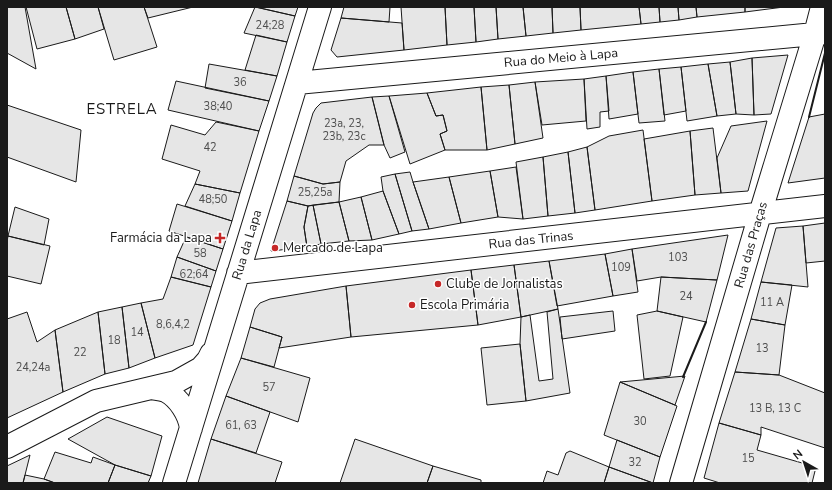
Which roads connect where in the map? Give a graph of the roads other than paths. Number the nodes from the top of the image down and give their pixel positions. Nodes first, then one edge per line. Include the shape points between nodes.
1 (320, 7) edge
2 (822, 7) edge
3 (820, 33) edge
4 (297, 83) junction
5 (825, 206) edge
6 (760, 214) junction
7 (238, 273) junction
8 (216, 342) junction
9 (150, 388) junction
10 (191, 428) junction
11 (7, 447) edge
12 (174, 483) edge
13 (681, 483) edge

1 - 4 street, Rua da Lapa
2 - 3 street, Rua das Praças
3 - 4 street, Rua do Meio à Lapa
3 - 6 street, Rua das Praças
4 - 7 street, Rua da Lapa
5 - 6 street, Rua das Trinas
6 - 7 street, Rua das Trinas
6 - 13 street, Rua das Praças
7 - 8 street, Rua da Lapa
8 - 9 street via 208,360 200,368 176,382
8 - 10 street, Rua da Lapa
9 - 10 street via 166,391 177,399 188,416
9 - 11 street via 96,401
10 - 12 street, Rua da Lapa

